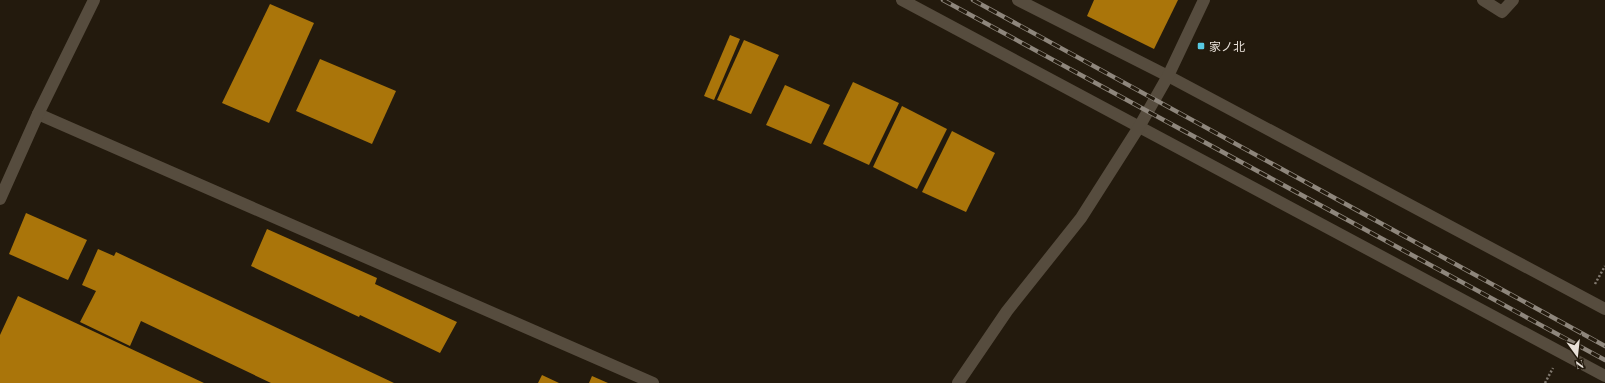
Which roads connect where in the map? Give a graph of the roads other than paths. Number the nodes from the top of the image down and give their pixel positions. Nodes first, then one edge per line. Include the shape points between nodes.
1 (94, 0) edge
2 (902, 0) edge
3 (1018, 0) edge
4 (1204, 0) edge
5 (1484, 0) edge
6 (1513, 0) edge
7 (1168, 76) junction
8 (38, 114) junction
9 (1139, 127) junction
10 (0, 199) edge
11 (1605, 309) edge
12 (1605, 376) edge
13 (653, 383) edge
14 (958, 383) edge

1 - 8 street
2 - 9 street
3 - 7 street
4 - 7 street
5 - 6 street via 1502,12
7 - 9 street
7 - 11 street
8 - 10 street
8 - 13 street
9 - 12 street
9 - 14 street via 1081,218 1007,311

